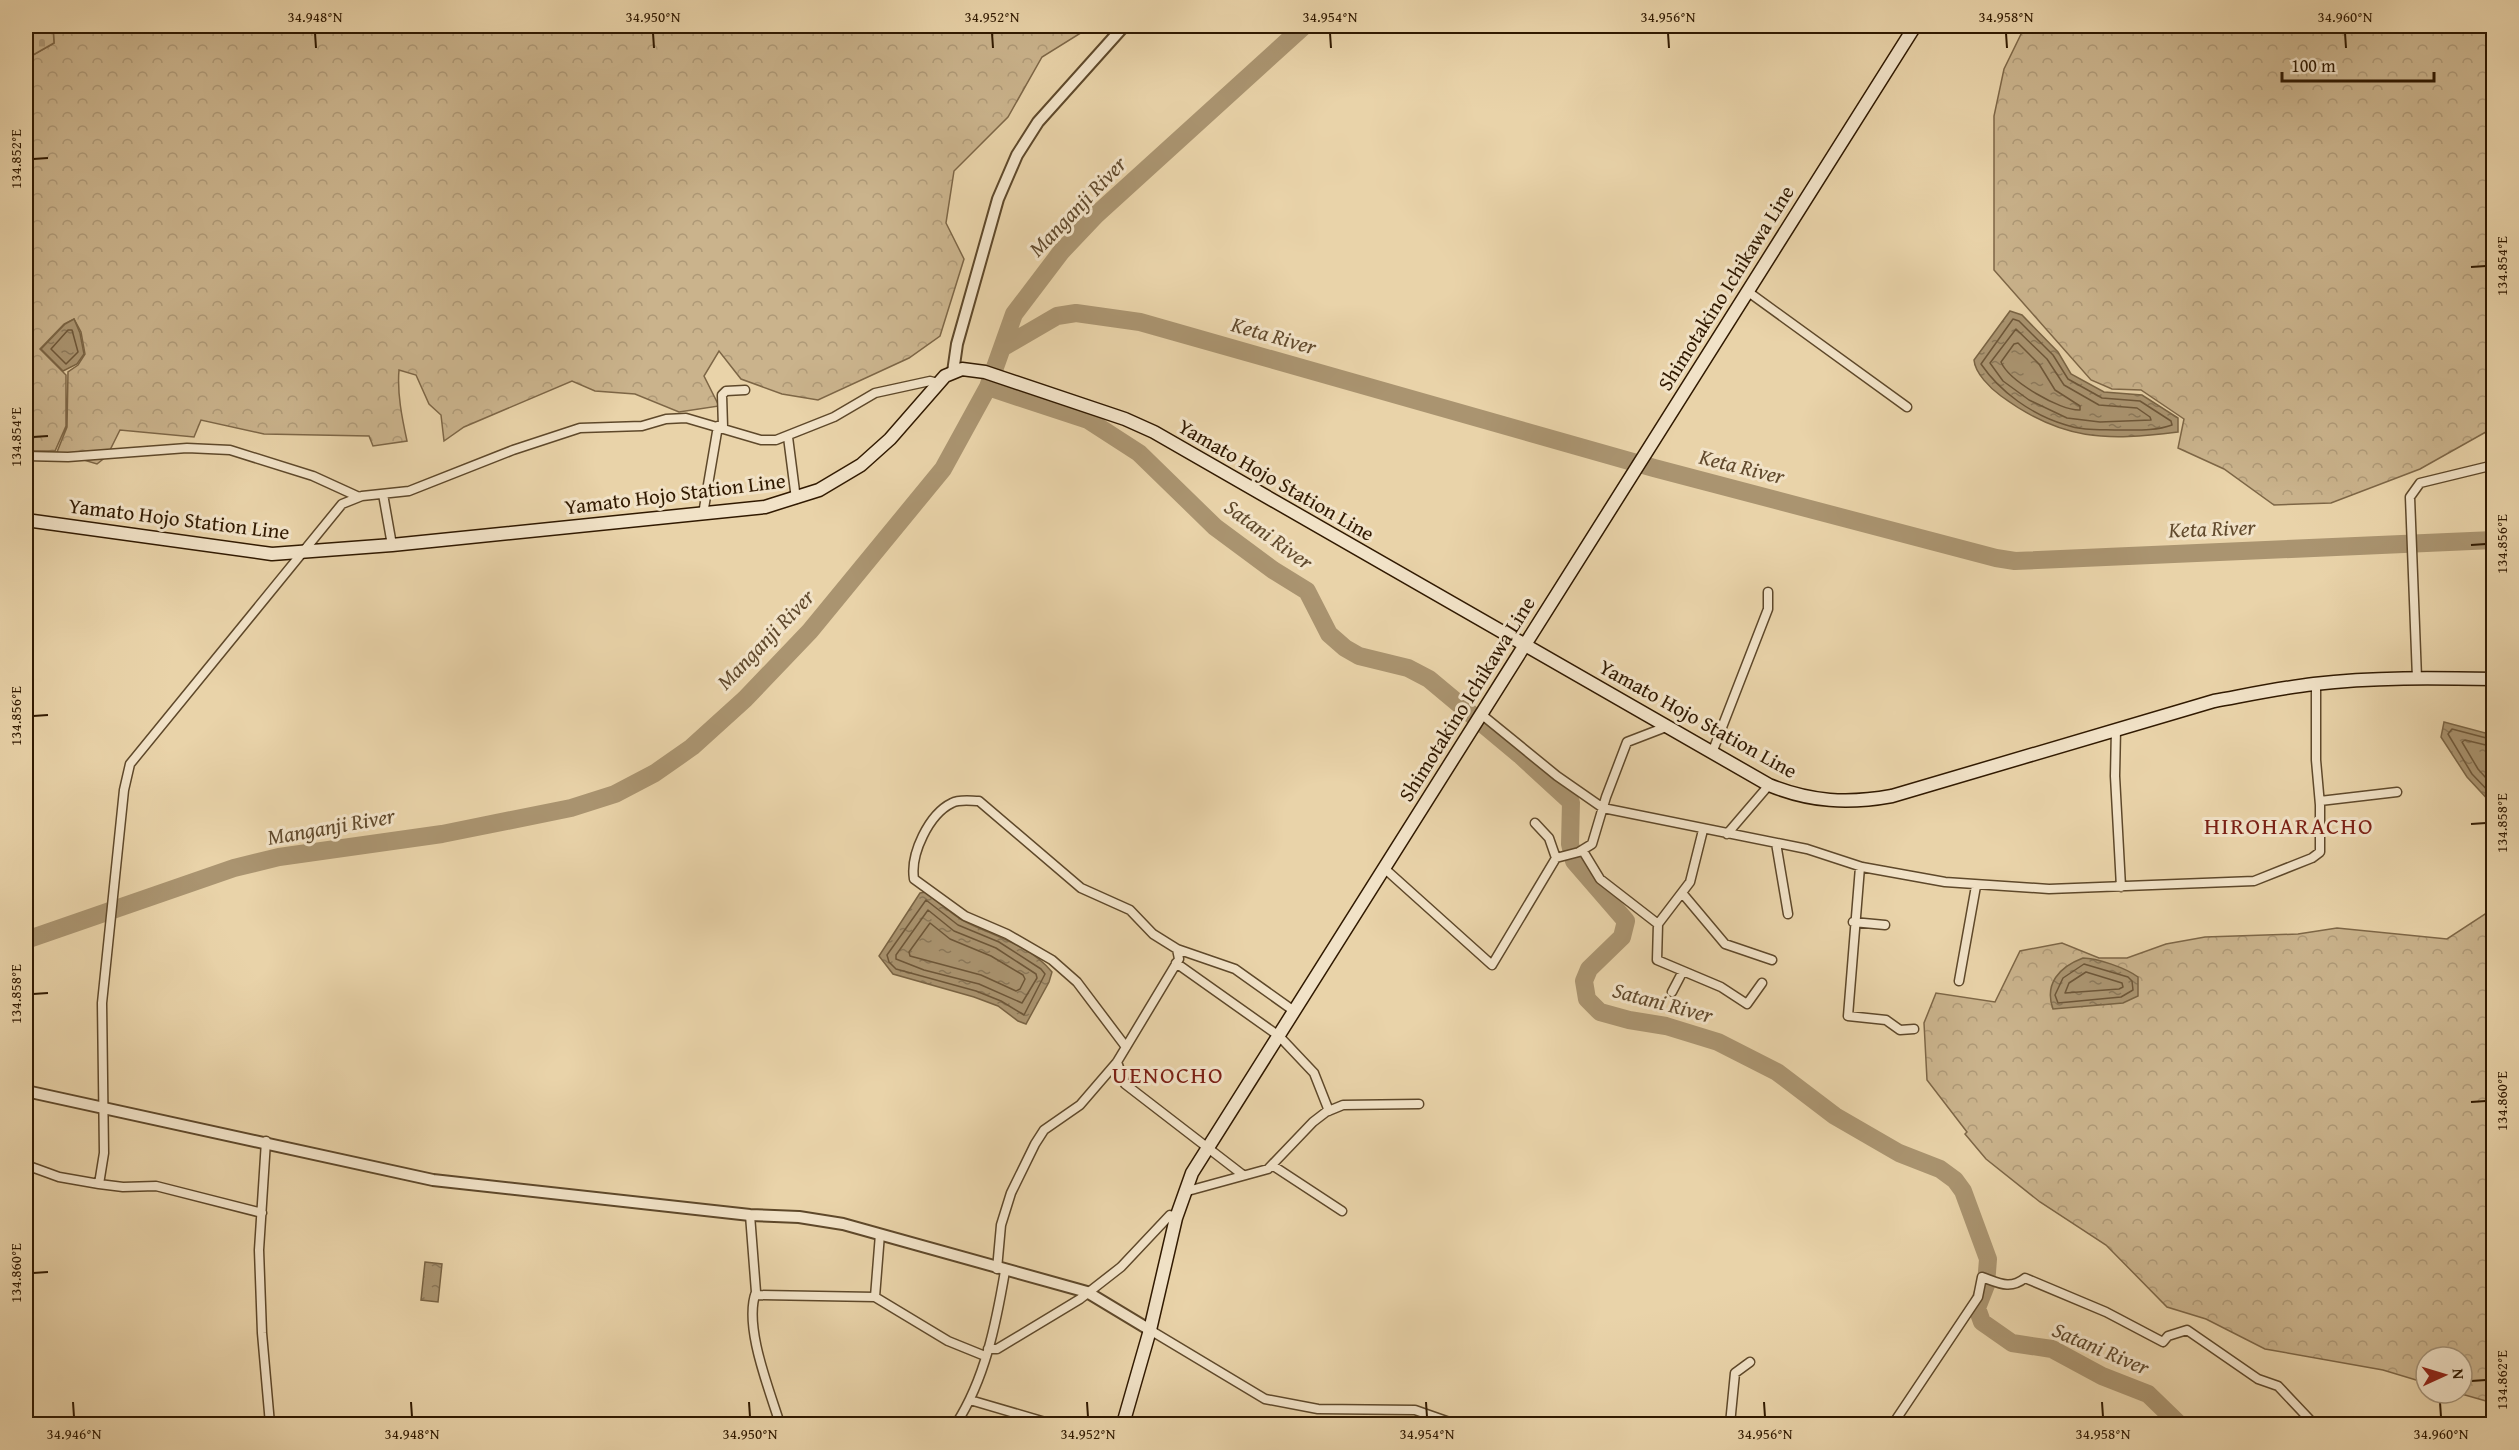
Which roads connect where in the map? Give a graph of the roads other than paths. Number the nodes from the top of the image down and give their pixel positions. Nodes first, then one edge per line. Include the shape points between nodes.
1 (1124, 26) edge
2 (1915, 26) edge
3 (1747, 291) junction
4 (953, 372) junction
5 (938, 383) junction
6 (744, 390) dead end
7 (1907, 407) dead end
8 (720, 426) junction
9 (788, 437) junction
10 (26, 456) edge
11 (2493, 465) edge
12 (383, 494) junction
13 (359, 497) junction
14 (795, 500) junction
15 (703, 514) junction
16 (26, 520) edge
17 (392, 545) junction
18 (302, 553) junction
19 (1768, 592) dead end
20 (1524, 646) junction
21 (2417, 678) junction
22 (2493, 679) edge
23 (2316, 684) junction
24 (1478, 719) junction
25 (1666, 727) junction
26 (2116, 729) junction
27 (1712, 753) junction
28 (1769, 784) junction
29 (2397, 792) dead end
30 (2320, 801) junction
31 (1603, 808) junction
32 (1534, 823) dead end
33 (1703, 830) junction
34 (1727, 834) junction
35 (1776, 843) junction
36 (1583, 851) junction
37 (1556, 858) junction
38 (1860, 867) junction
39 (1384, 868) junction
40 (1976, 886) junction
41 (2121, 887) junction
42 (1683, 894) junction
43 (1788, 914) dead end
44 (1853, 922) junction
45 (1658, 924) junction
46 (1885, 925) dead end
47 (1177, 949) junction
48 (1772, 960) dead end
49 (1176, 963) junction
50 (1683, 971) junction
51 (1959, 981) dead end
52 (1762, 983) dead end
53 (1672, 992) dead end
54 (1294, 1011) junction
55 (1914, 1029) dead end
56 (1279, 1036) junction
57 (1126, 1047) junction
58 (1117, 1062) junction
59 (26, 1091) edge
60 (1419, 1104) dead end
61 (104, 1107) junction
62 (1329, 1111) junction
63 (266, 1141) junction
64 (1209, 1148) junction
65 (26, 1165) edge
66 (1272, 1165) junction
67 (1243, 1175) junction
68 (99, 1184) junction
69 (1183, 1192) junction
70 (1342, 1211) dead end
71 (262, 1213) junction
72 (750, 1215) junction
73 (1176, 1218) junction
74 (880, 1234) junction
75 (1001, 1270) junction
76 (1087, 1293) junction
77 (755, 1295) junction
78 (875, 1297) junction
79 (1150, 1330) junction
80 (987, 1353) junction
81 (1750, 1362) dead end
82 (970, 1400) junction
83 (2313, 1424) edge
84 (270, 1425) edge
85 (780, 1425) edge
86 (956, 1425) edge
87 (1052, 1425) edge
88 (1123, 1425) edge
89 (1455, 1425) edge
90 (1730, 1425) edge
91 (1893, 1425) edge

1 - 4 street via 1038,122 1017,155 998,199 957,344
2 - 3 main road, Shimotakino Ichikawa Line
3 - 7 street
3 - 20 main road, Shimotakino Ichikawa Line
4 - 5 main road, Yamato Hojo Station Line
4 - 20 main road, Yamato Hojo Station Line via 985,372 1154,432
5 - 9 street via 930,381 875,393
5 - 14 main road, Yamato Hojo Station Line via 890,439 861,465
6 - 8 street via 726,391 722,395
8 - 9 street via 761,440
8 - 12 street via 666,418 642,426 580,428 410,491
8 - 15 street
9 - 14 street
10 - 13 street via 68,457 187,448 230,450 313,476
11 - 21 street via 2420,483 2410,497
12 - 13 street
12 - 17 street
13 - 18 street via 342,504
14 - 15 main road, Yamato Hojo Station Line
15 - 17 main road, Yamato Hojo Station Line
16 - 18 main road, Yamato Hojo Station Line via 239,551
17 - 18 main road, Yamato Hojo Station Line
18 - 61 street via 130,764 102,1003
19 - 27 street via 1768,609
20 - 24 main road, Shimotakino Ichikawa Line
20 - 25 main road, Yamato Hojo Station Line
21 - 22 main road, Yamato Hojo Station Line
21 - 23 main road, Yamato Hojo Station Line
23 - 26 main road, Yamato Hojo Station Line via 2214,701
23 - 30 street
24 - 31 street
24 - 39 main road, Shimotakino Ichikawa Line
25 - 27 main road, Yamato Hojo Station Line
25 - 31 street via 1628,742
26 - 28 main road, Yamato Hojo Station Line via 1892,796 1858,802 1823,801
26 - 41 street
27 - 28 main road, Yamato Hojo Station Line
28 - 34 street
29 - 30 street
30 - 41 street via 2320,852 2312,858 2254,881
31 - 33 street
31 - 36 street via 1592,844
32 - 37 street via 1549,838
33 - 34 street
33 - 42 street via 1690,882
34 - 35 street
35 - 38 street
35 - 43 street
36 - 37 street
36 - 45 street via 1600,879
37 - 39 street via 1492,965
38 - 40 street
38 - 44 street
39 - 54 main road, Shimotakino Ichikawa Line
40 - 41 street
40 - 51 street
42 - 45 street
42 - 48 street via 1725,944
44 - 46 street
44 - 55 street via 1848,1016 1886,1020 1900,1030
45 - 50 street via 1657,960
47 - 49 street
47 - 54 street via 1235,969
47 - 57 street via 1153,934 1130,910 1081,888 980,801 954,801 939,811 923,837 912,867 914,879 965,916 1052,960 1077,982
49 - 56 street
49 - 57 street
50 - 52 street via 1721,987 1747,1004
50 - 53 street
54 - 56 main road, Shimotakino Ichikawa Line
56 - 62 street via 1314,1072
56 - 64 main road, Shimotakino Ichikawa Line
57 - 58 street
58 - 64 street via 1125,1083
58 - 75 street via 1080,1105 1051,1125 1035,1144 1011,1193 1001,1225
59 - 61 street
60 - 62 street via 1342,1105
61 - 63 street
61 - 68 street
62 - 66 street via 1296,1138
63 - 71 street
63 - 72 street via 433,1180
64 - 67 street
64 - 69 main road, Shimotakino Ichikawa Line
65 - 68 street via 60,1177
66 - 67 street
66 - 70 street
67 - 69 street
68 - 71 street via 156,1186
69 - 73 main road, Shimotakino Ichikawa Line
71 - 84 street via 261,1321
72 - 74 street via 799,1217
72 - 77 street
73 - 76 street via 1170,1215 1121,1268
73 - 79 main road, Shimotakino Ichikawa Line
74 - 75 street
74 - 78 street
75 - 76 street
75 - 80 street
76 - 79 street
76 - 80 street
77 - 78 street
77 - 85 street via 752,1302 758,1357
78 - 80 street via 948,1341
79 - 88 main road, Shimotakino Ichikawa Line
79 - 89 street via 1265,1399 1318,1409 1415,1410
80 - 82 street
81 - 90 street via 1735,1373
82 - 86 street
82 - 87 street
83 - 91 street via 2278,1386 2258,1378 2187,1330 2168,1336 2163,1342 2106,1312 2025,1278 2007,1286 1982,1277 1978,1297

